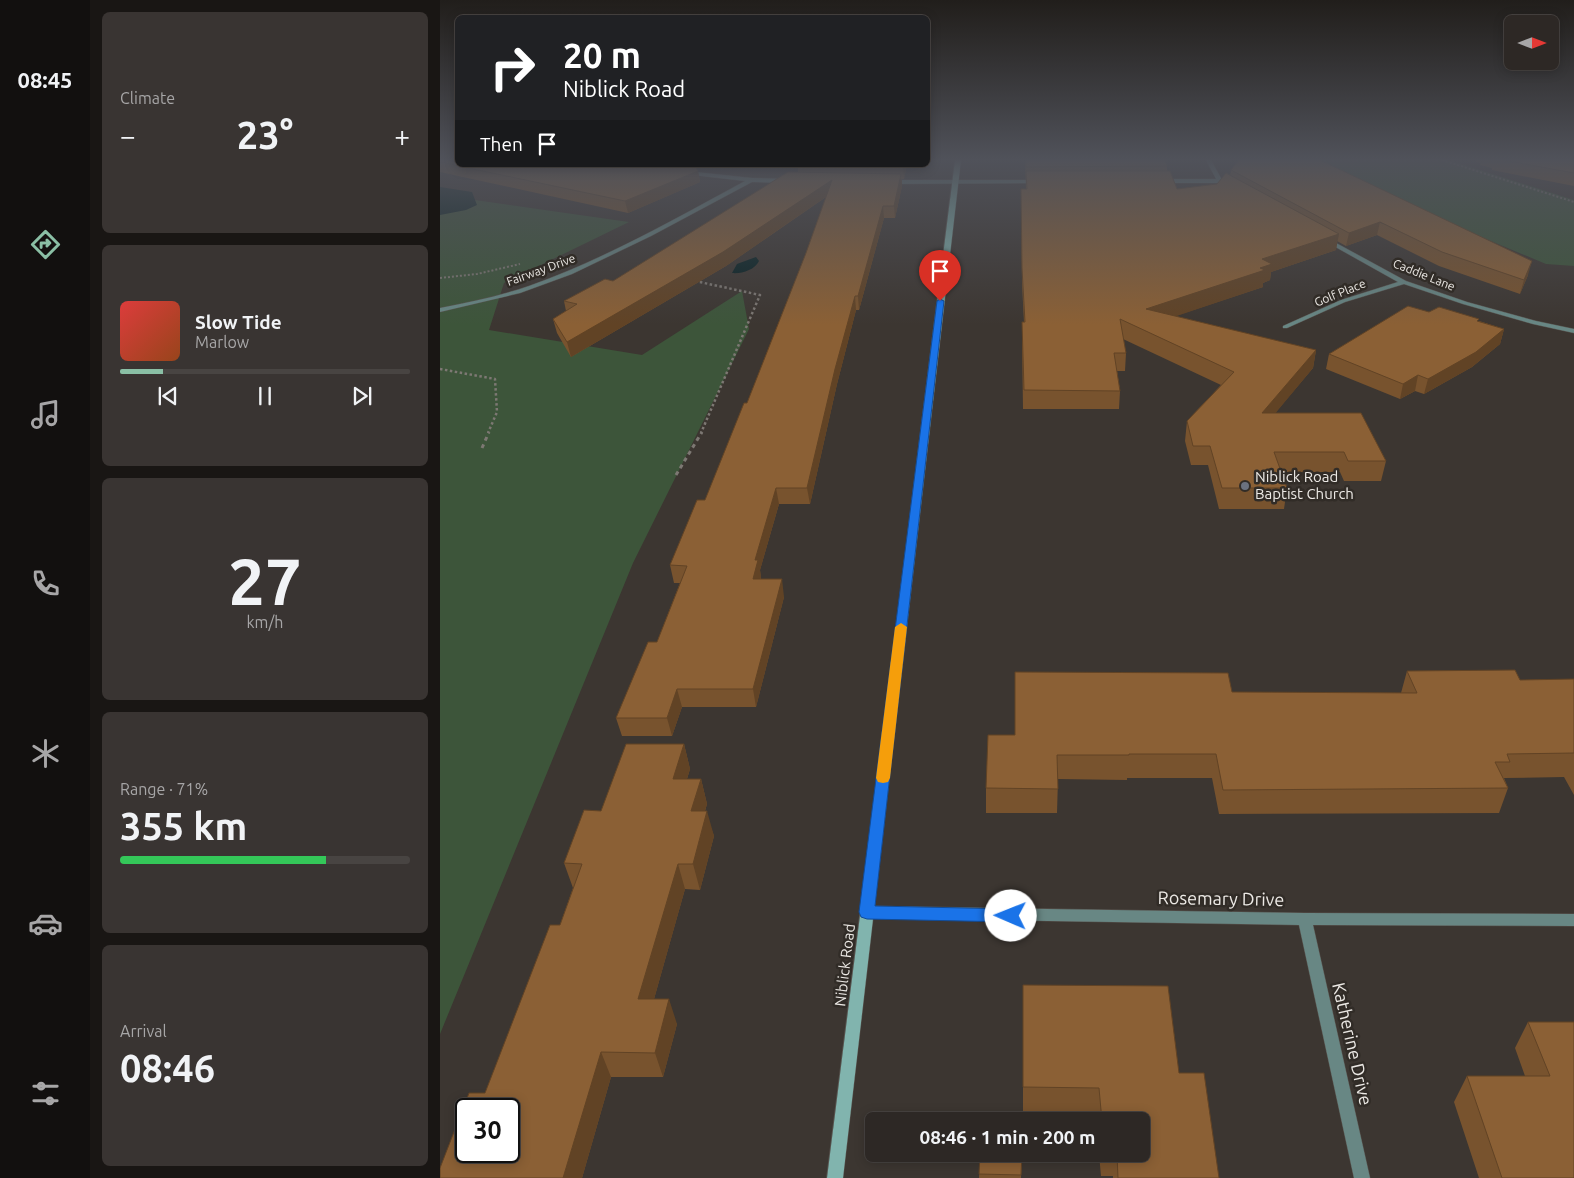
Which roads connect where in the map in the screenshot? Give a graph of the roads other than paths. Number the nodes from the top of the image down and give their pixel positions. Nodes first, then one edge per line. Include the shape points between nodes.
1 (684, 215) edge
2 (951, 215) edge
3 (1319, 236) edge
4 (1404, 282) junction
5 (440, 310) edge
6 (1285, 327) dead end
7 (1574, 331) edge
8 (867, 912) junction
9 (1304, 919) junction
10 (1574, 920) edge
11 (835, 1178) edge
12 (1362, 1178) edge

1 - 5 street, Fairway Drive via 543,283
2 - 8 main road, Niblick Road
3 - 4 street, Caddie Lane
4 - 6 street, Golf Place via 1343,301
4 - 7 street, Caddie Lane via 1465,303
8 - 9 street, Rosemary Drive
8 - 11 main road, Niblick Road
9 - 10 street, Rosemary Drive
9 - 12 street, Katherine Drive

